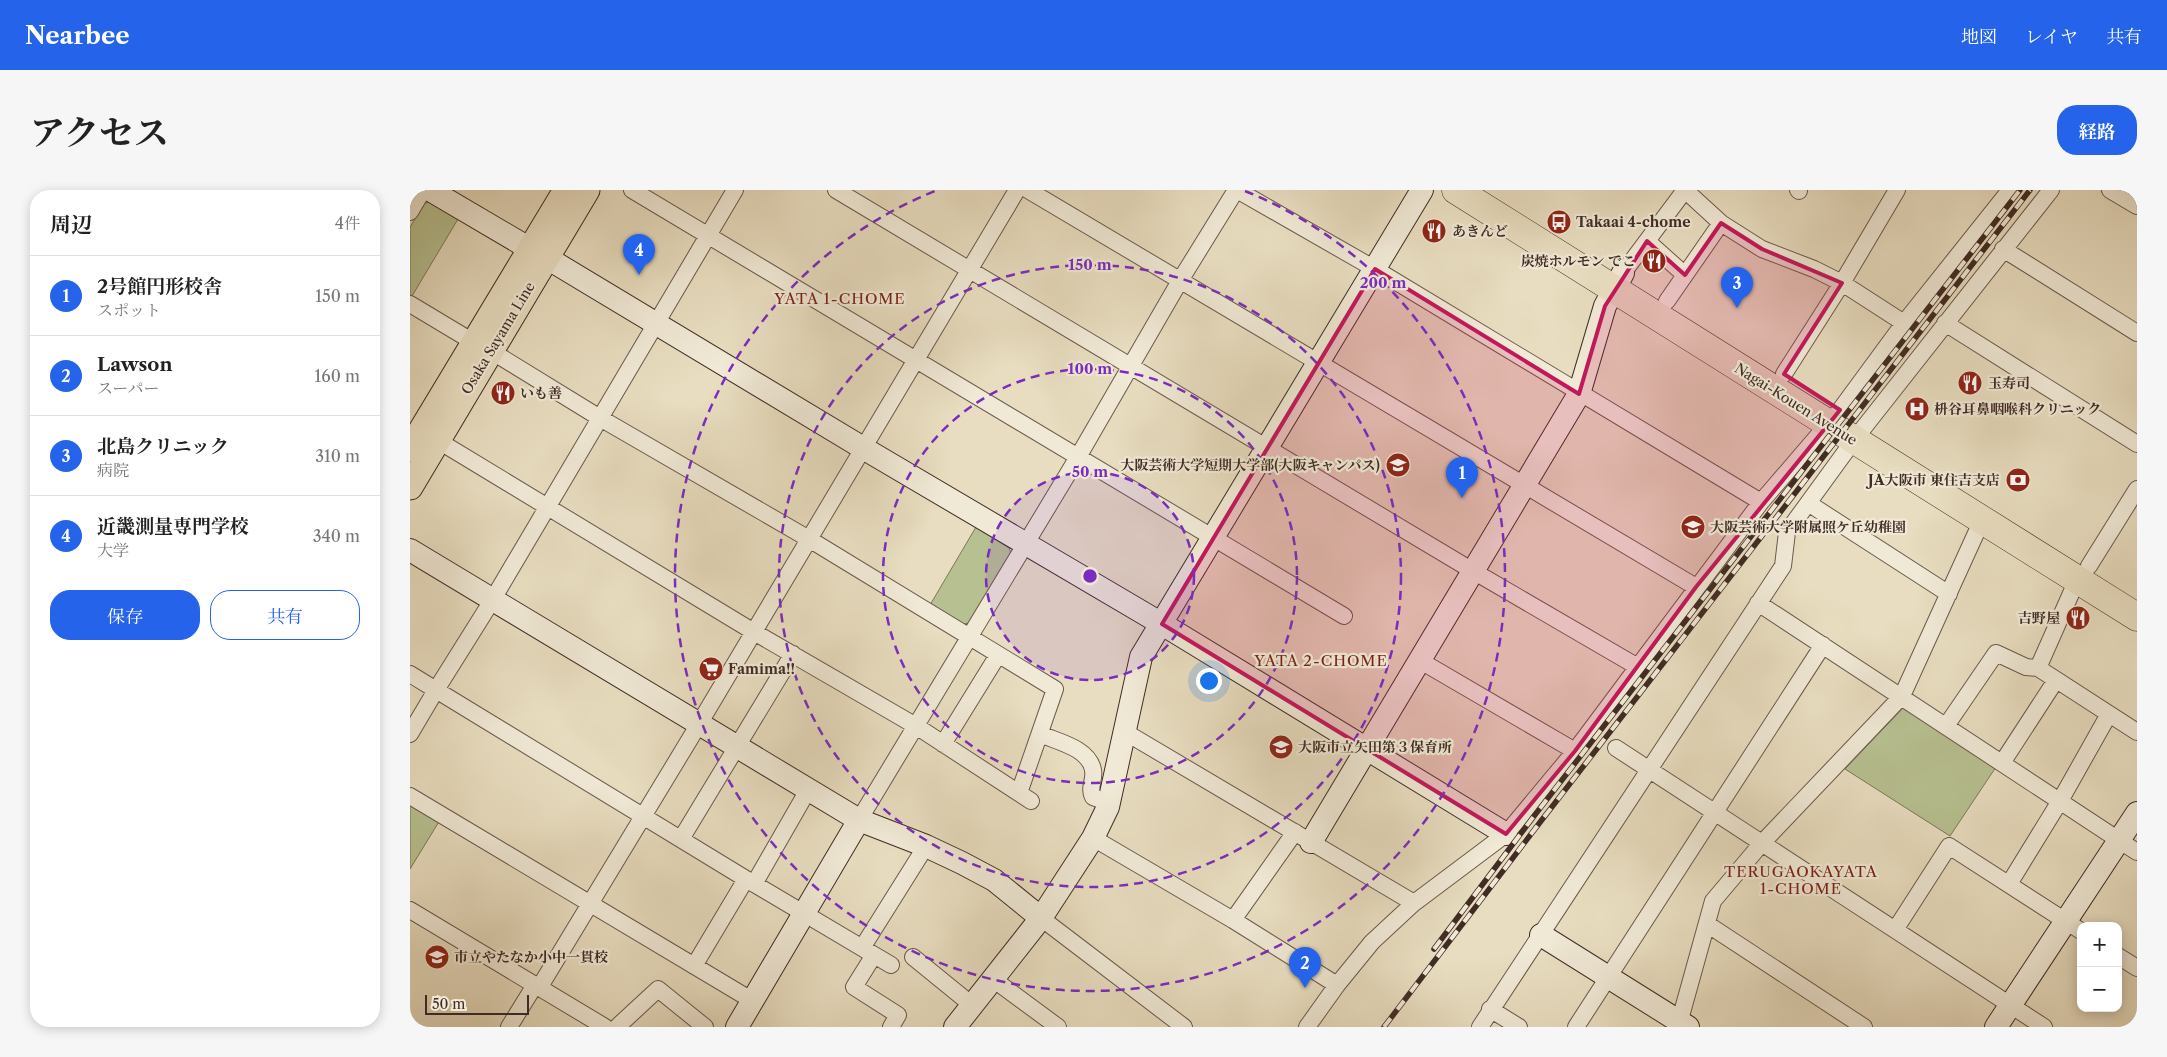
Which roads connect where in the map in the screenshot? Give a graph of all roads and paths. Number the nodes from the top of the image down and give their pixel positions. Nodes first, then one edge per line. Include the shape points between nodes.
1 (423, 190) edge
2 (430, 190) edge
3 (566, 190) edge
4 (587, 190) edge
5 (632, 190) edge
6 (735, 190) edge
7 (836, 190) edge
8 (1017, 190) edge
9 (1028, 190) edge
10 (1236, 190) edge
11 (1422, 190) edge
12 (1456, 190) edge
13 (1487, 190) edge
14 (1685, 190) edge
15 (1897, 190) edge
16 (2010, 190) edge
17 (2052, 190) edge
18 (2110, 190) edge
19 (2137, 206) edge
20 (410, 212) edge
21 (1721, 222) junction
22 (708, 236) junction
23 (1647, 241) junction
24 (2004, 249) junction
25 (539, 254) junction
26 (970, 269) junction
27 (1375, 269) junction
28 (1685, 275) junction
29 (1181, 279) junction
30 (1618, 281) junction
31 (1842, 283) junction
32 (1667, 301) junction
33 (410, 304) edge
34 (1904, 323) junction
35 (656, 324) junction
36 (1945, 324) junction
37 (2137, 333) edge
38 (483, 347) junction
39 (916, 359) junction
40 (1318, 361) junction
41 (1130, 366) junction
42 (1784, 374) junction
43 (1579, 394) junction
44 (1833, 416) junction
45 (600, 418) junction
46 (1860, 434) junction
47 (419, 436) edge
48 (2137, 444) edge
49 (863, 448) junction
50 (1266, 448) junction
51 (1078, 457) junction
52 (1524, 485) junction
53 (410, 486) edge
54 (2137, 489) edge
55 (1761, 502) junction
56 (1808, 504) junction
57 (546, 506) junction
58 (1982, 520) junction
59 (1213, 538) junction
60 (809, 539) junction
61 (1025, 544) junction
62 (410, 550) edge
63 (1473, 571) junction
64 (2083, 573) junction
65 (1696, 587) junction
66 (1948, 594) junction
67 (2137, 596) edge
68 (493, 599) junction
69 (1758, 602) junction
70 (1344, 616) dead end
71 (2137, 617) edge
72 (1162, 624) junction
73 (754, 632) junction
74 (970, 638) junction
75 (1823, 645) junction
76 (793, 654) junction
77 (998, 655) junction
78 (1419, 660) junction
79 (1638, 666) junction
80 (2038, 668) junction
81 (410, 674) edge
82 (2056, 680) junction
83 (436, 690) junction
84 (1902, 696) junction
85 (2109, 714) junction
86 (699, 724) junction
87 (916, 726) junction
88 (1946, 726) junction
89 (1125, 732) junction
90 (2137, 732) edge
91 (410, 734) edge
92 (1040, 734) junction
93 (943, 744) junction
94 (738, 747) junction
95 (1616, 748) dead end
96 (1366, 749) junction
97 (1574, 751) junction
98 (2002, 762) junction
99 (1648, 769) junction
100 (808, 790) junction
101 (410, 796) edge
102 (2060, 800) junction
103 (1109, 803) junction
104 (1714, 812) junction
105 (2137, 813) edge
106 (643, 815) junction
107 (859, 820) junction
108 (1506, 834) junction
109 (1303, 837) junction
110 (1093, 838) junction
111 (680, 839) junction
112 (1762, 843) junction
113 (926, 846) junction
114 (2128, 846) edge
115 (750, 882) junction
116 (2009, 884) junction
117 (590, 903) junction
118 (1414, 903) junction
119 (410, 910) edge
120 (805, 914) junction
121 (1041, 918) junction
122 (1233, 920) junction
123 (1706, 924) junction
124 (2073, 926) edge
125 (1895, 930) junction
126 (1541, 935) junction
127 (868, 951) junction
128 (913, 957) dead end
129 (2122, 959) edge
130 (891, 965) dead end
131 (694, 966) junction
132 (2137, 968) edge
133 (1608, 977) junction
134 (993, 979) junction
135 (1337, 985) junction
136 (537, 987) junction
137 (753, 1001) junction
138 (972, 1005) junction
139 (2010, 1005) junction
140 (1491, 1009) junction
141 (1682, 1025) edge
142 (509, 1027) edge
143 (604, 1027) edge
144 (617, 1027) edge
145 (705, 1027) edge
146 (737, 1027) edge
147 (891, 1027) edge
148 (955, 1027) edge
149 (1058, 1027) edge
150 (1184, 1027) edge
151 (1307, 1027) edge
152 (1480, 1027) edge
153 (1519, 1027) edge
154 (1576, 1027) edge
155 (1864, 1027) edge
156 (1996, 1027) edge
157 (2044, 1027) edge

1 - 20 street
2 - 25 street
3 - 25 main road, Osaka Sayama Line
4 - 25 main road, Osaka Sayama Line
5 - 22 street
6 - 22 street
7 - 26 street
8 - 26 street
9 - 29 street
10 - 27 street
10 - 29 street
11 - 27 street
12 - 30 highway, Nagai-Kouen Avenue
13 - 30 highway, Nagai-Kouen Avenue
14 - 21 street
14 - 23 street
15 - 31 street
16 - 34 street
17 - 24 street
18 - 19 street
21 - 28 street
21 - 31 street via 1762,249
22 - 35 street
22 - 39 street
23 - 28 street
23 - 30 street
24 - 36 street
24 - 37 street
25 - 35 street
25 - 38 main road, Osaka Sayama Line
26 - 39 street
26 - 41 street
27 - 40 street
27 - 43 street
28 - 32 street
29 - 40 street
29 - 41 street
30 - 32 highway, Nagai-Kouen Avenue
30 - 43 street via 1605,306
30 - 44 highway, Nagai-Kouen Avenue
31 - 34 street
31 - 42 street
32 - 42 highway, Nagai-Kouen Avenue
33 - 38 street
34 - 44 street
35 - 45 street
35 - 49 street
36 - 46 street
36 - 48 street
38 - 45 street
38 - 47 main road, Osaka Sayama Line
39 - 49 street
39 - 51 street
40 - 50 street
40 - 52 street
41 - 50 street
41 - 51 street
42 - 44 highway, Nagai-Kouen Avenue
43 - 52 street
43 - 55 street
44 - 46 highway, Nagai-Kouen Avenue
44 - 55 street
45 - 57 street
45 - 60 street
46 - 56 street
46 - 58 highway, Nagai-Kouen Avenue
46 - 64 highway, Nagai-Kouen Avenue
47 - 53 main road, Osaka Sayama Line
47 - 57 street
49 - 60 street
49 - 61 street
50 - 59 street
50 - 63 street
51 - 59 street
51 - 61 street
52 - 63 street
52 - 65 street
54 - 64 street
55 - 65 street
56 - 66 street
56 - 69 street via 1787,532 1783,566
57 - 68 street
57 - 73 street
58 - 64 highway, Nagai-Kouen Avenue
58 - 66 street
59 - 70 street
59 - 72 street
60 - 73 street
60 - 74 street
61 - 72 street
61 - 74 street
62 - 68 street
63 - 78 street
63 - 79 street
64 - 67 highway, Nagai-Kouen Avenue
64 - 71 highway, Nagai-Kouen Avenue
64 - 80 street
65 - 79 street
66 - 84 street
68 - 83 street
68 - 86 street
69 - 75 street
69 - 99 street
72 - 89 street via 1141,657
72 - 96 street
73 - 76 street
73 - 86 street
74 - 77 street
74 - 87 street
75 - 84 street
75 - 104 street
76 - 87 street
76 - 94 street
77 - 92 street via 1055,689
77 - 93 street
78 - 96 street
78 - 97 street
79 - 97 street
80 - 82 street
80 - 88 street via 1996,653
81 - 83 street
82 - 85 street
82 - 98 street
83 - 91 street
83 - 106 street
84 - 88 street
84 - 112 street
85 - 90 street
85 - 102 street
86 - 94 street
86 - 106 street
87 - 93 street
87 - 107 street
88 - 98 street
89 - 103 street
89 - 109 street
92 - 93 street via 1025,797
92 - 103 street via 1081,751 1089,758 1094,771 1090,792 1093,797
94 - 100 street
94 - 111 street
95 - 99 street
96 - 108 street
96 - 109 street
97 - 108 street
98 - 102 street
99 - 104 street
99 - 126 street
100 - 107 street
100 - 115 street
101 - 117 street
102 - 114 street
102 - 116 street
103 - 110 street
104 - 112 street
104 - 133 street
105 - 114 street
106 - 111 street
106 - 117 street
107 - 113 street
107 - 120 street
108 - 118 street
109 - 118 street
109 - 122 street
110 - 121 street
110 - 122 street
111 - 115 street
112 - 123 street via 1713,901
112 - 125 street
113 - 121 street via 994,880
113 - 127 street
114 - 124 street
115 - 120 street
115 - 131 street
116 - 124 street
116 - 125 street via 1949,846
117 - 131 street
117 - 136 street
118 - 135 street via 1372,942
119 - 136 street
120 - 127 street
120 - 137 street
121 - 134 street
121 - 150 street
122 - 135 street
123 - 141 street
123 - 155 street
124 - 139 street
125 - 139 street
126 - 133 street
126 - 140 street
127 - 130 street
127 - 147 street via 854,987 898,1015
128 - 138 street
129 - 132 street
131 - 137 street
133 - 141 street
133 - 154 street
134 - 138 street
134 - 149 street
135 - 151 street
136 - 142 street
136 - 143 street
137 - 146 street
138 - 148 street
139 - 156 street
139 - 157 street
140 - 152 street
140 - 153 street
144 - 145 street via 658,990

